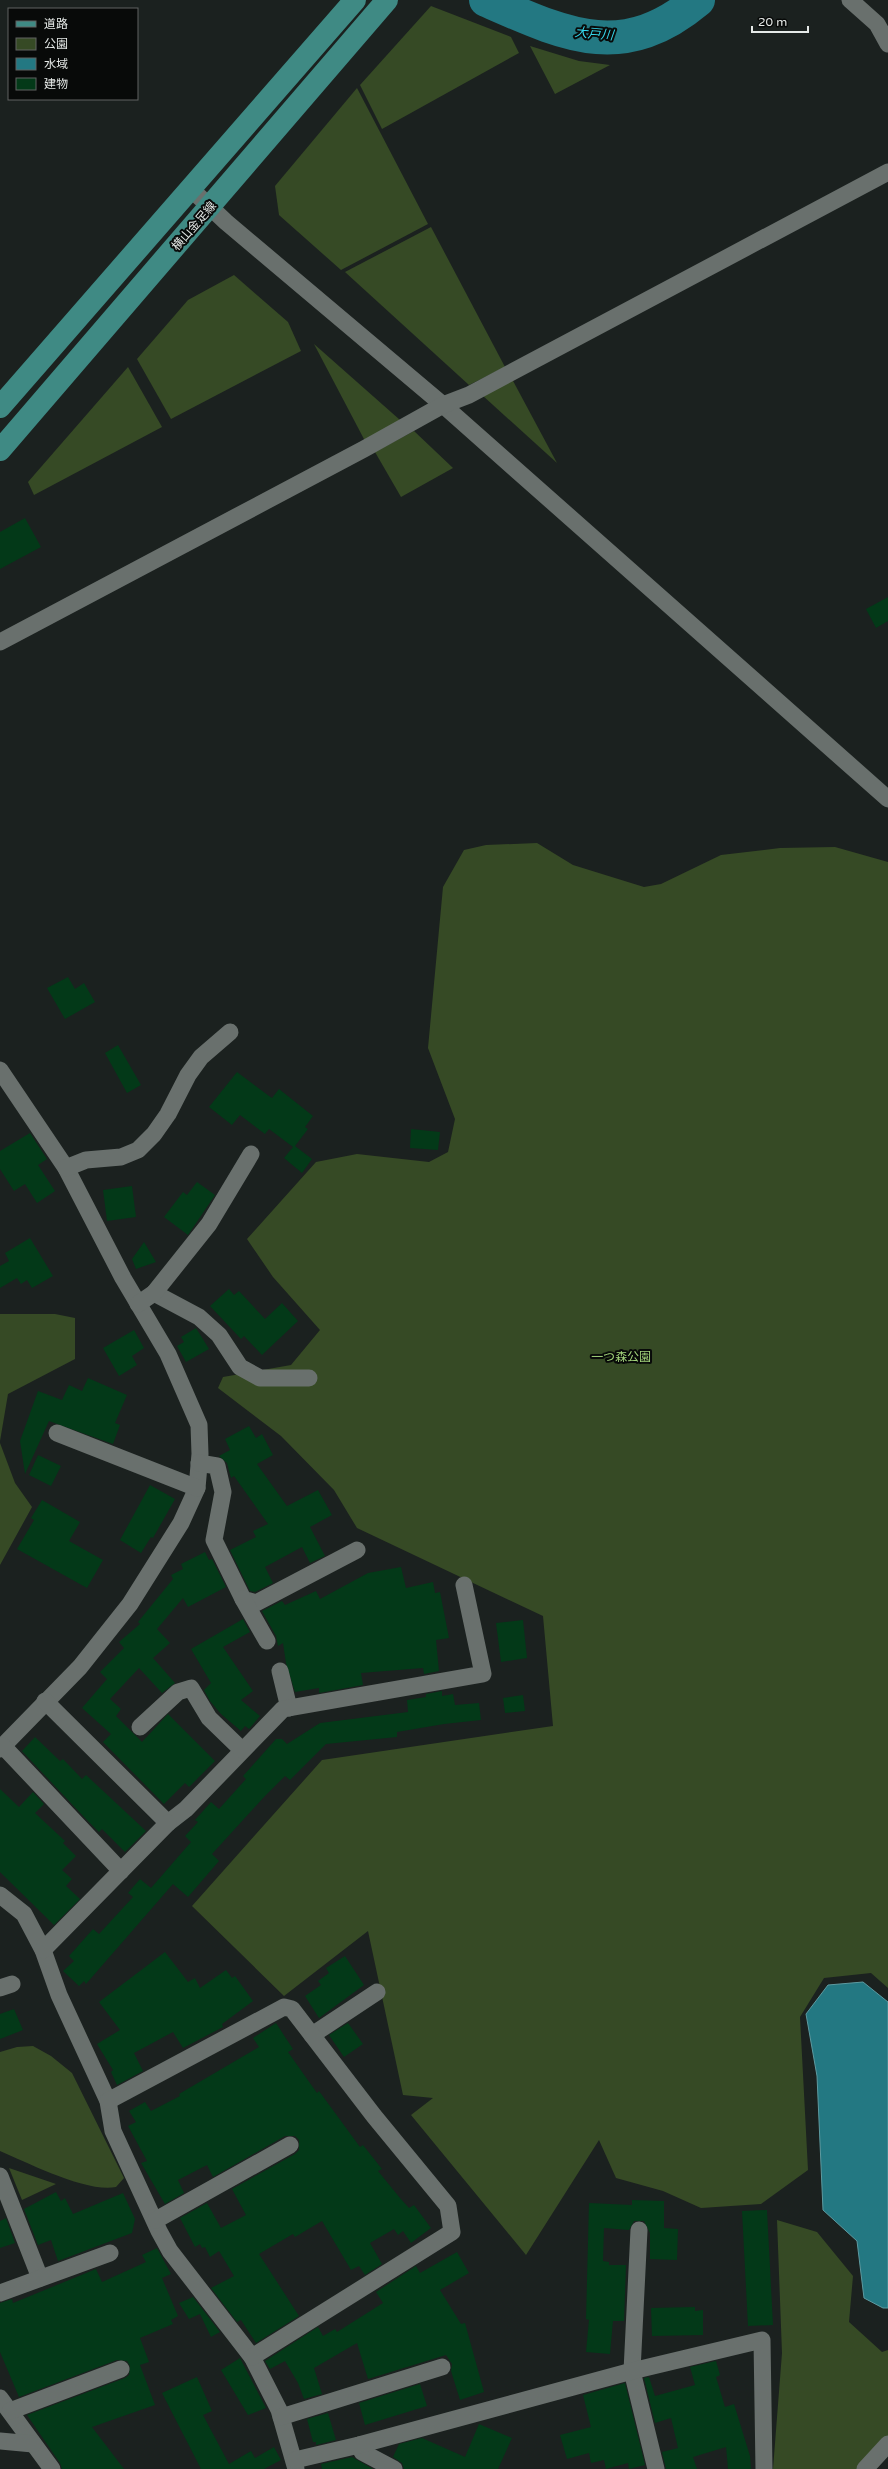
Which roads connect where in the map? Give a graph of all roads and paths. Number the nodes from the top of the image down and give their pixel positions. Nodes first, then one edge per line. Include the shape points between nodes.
1 (355, 0) edge
2 (387, 0) edge
3 (850, 0) edge
4 (888, 44) edge
5 (888, 172) edge
6 (191, 189) junction
7 (210, 207) junction
8 (443, 405) junction
9 (0, 407) edge
10 (0, 450) edge
11 (0, 642) edge
12 (888, 799) edge
13 (230, 1032) dead end
14 (0, 1070) edge
15 (251, 1154) dead end
16 (66, 1168) junction
17 (154, 1293) junction
18 (138, 1304) junction
19 (309, 1378) dead end
20 (57, 1432) dead end
21 (199, 1463) junction
22 (197, 1488) junction
23 (357, 1550) dead end
24 (464, 1585) dead end
25 (243, 1599) junction
26 (267, 1641) dead end
27 (280, 1671) dead end
28 (45, 1701) junction
29 (289, 1708) junction
30 (140, 1727) dead end
31 (1, 1748) edge
32 (242, 1750) junction
33 (168, 1823) junction
34 (121, 1871) junction
35 (0, 1895) edge
36 (43, 1950) junction
37 (377, 1992) dead end
38 (312, 2035) junction
39 (108, 2101) junction
40 (290, 2145) dead end
41 (0, 2176) edge
42 (156, 2220) junction
43 (639, 2230) dead end
44 (110, 2253) dead end
45 (40, 2278) junction
46 (0, 2293) edge
47 (252, 2357) junction
48 (442, 2367) dead end
49 (122, 2369) dead end
50 (632, 2370) junction
51 (5, 2405) edge
52 (281, 2417) junction
53 (0, 2441) edge
54 (33, 2444) junction
55 (888, 2444) edge
56 (359, 2445) junction
57 (295, 2465) edge
58 (52, 2469) edge
59 (394, 2469) edge
60 (656, 2469) edge
61 (764, 2469) edge
62 (865, 2469) edge

1 - 6 main road via 215,158
2 - 7 main road, 横山金足線
3 - 4 street via 877,24
5 - 8 street via 469,395
6 - 7 street
6 - 9 main road
7 - 8 street
7 - 10 main road, 横山金足線
8 - 11 street
8 - 12 street
13 - 16 street via 201,1057 188,1075 168,1114 154,1134 138,1150 120,1157 86,1160
14 - 16 street
15 - 17 street via 209,1224
16 - 18 street
17 - 18 street
17 - 19 street via 199,1317 219,1335 240,1367 260,1378
18 - 21 street via 168,1354 199,1425
20 - 22 street
21 - 22 street
21 - 25 street via 218,1466 223,1492 214,1540
22 - 28 street via 181,1522 130,1604 80,1667
23 - 25 street via 256,1603
24 - 29 street via 482,1674
25 - 26 street
27 - 29 street
28 - 31 street
28 - 33 street
29 - 32 street via 283,1709
30 - 32 street via 178,1692 191,1688 209,1718
31 - 34 street
32 - 33 street via 186,1809
33 - 34 street
34 - 36 street
35 - 36 street via 24,1914
36 - 39 street via 58,1995
37 - 38 street
38 - 39 street via 292,2009 284,2007
38 - 47 street via 448,2206 452,2232
39 - 42 street via 113,2130
40 - 42 street
41 - 45 street
42 - 47 street via 170,2251
43 - 50 street
44 - 45 street
45 - 46 street
47 - 52 street
48 - 52 street
49 - 51 street
50 - 56 street
50 - 60 street
50 - 61 street via 762,2340
51 - 54 street
52 - 57 street
53 - 54 street
54 - 58 street
55 - 62 street
56 - 57 street
56 - 59 street via 362,2452

